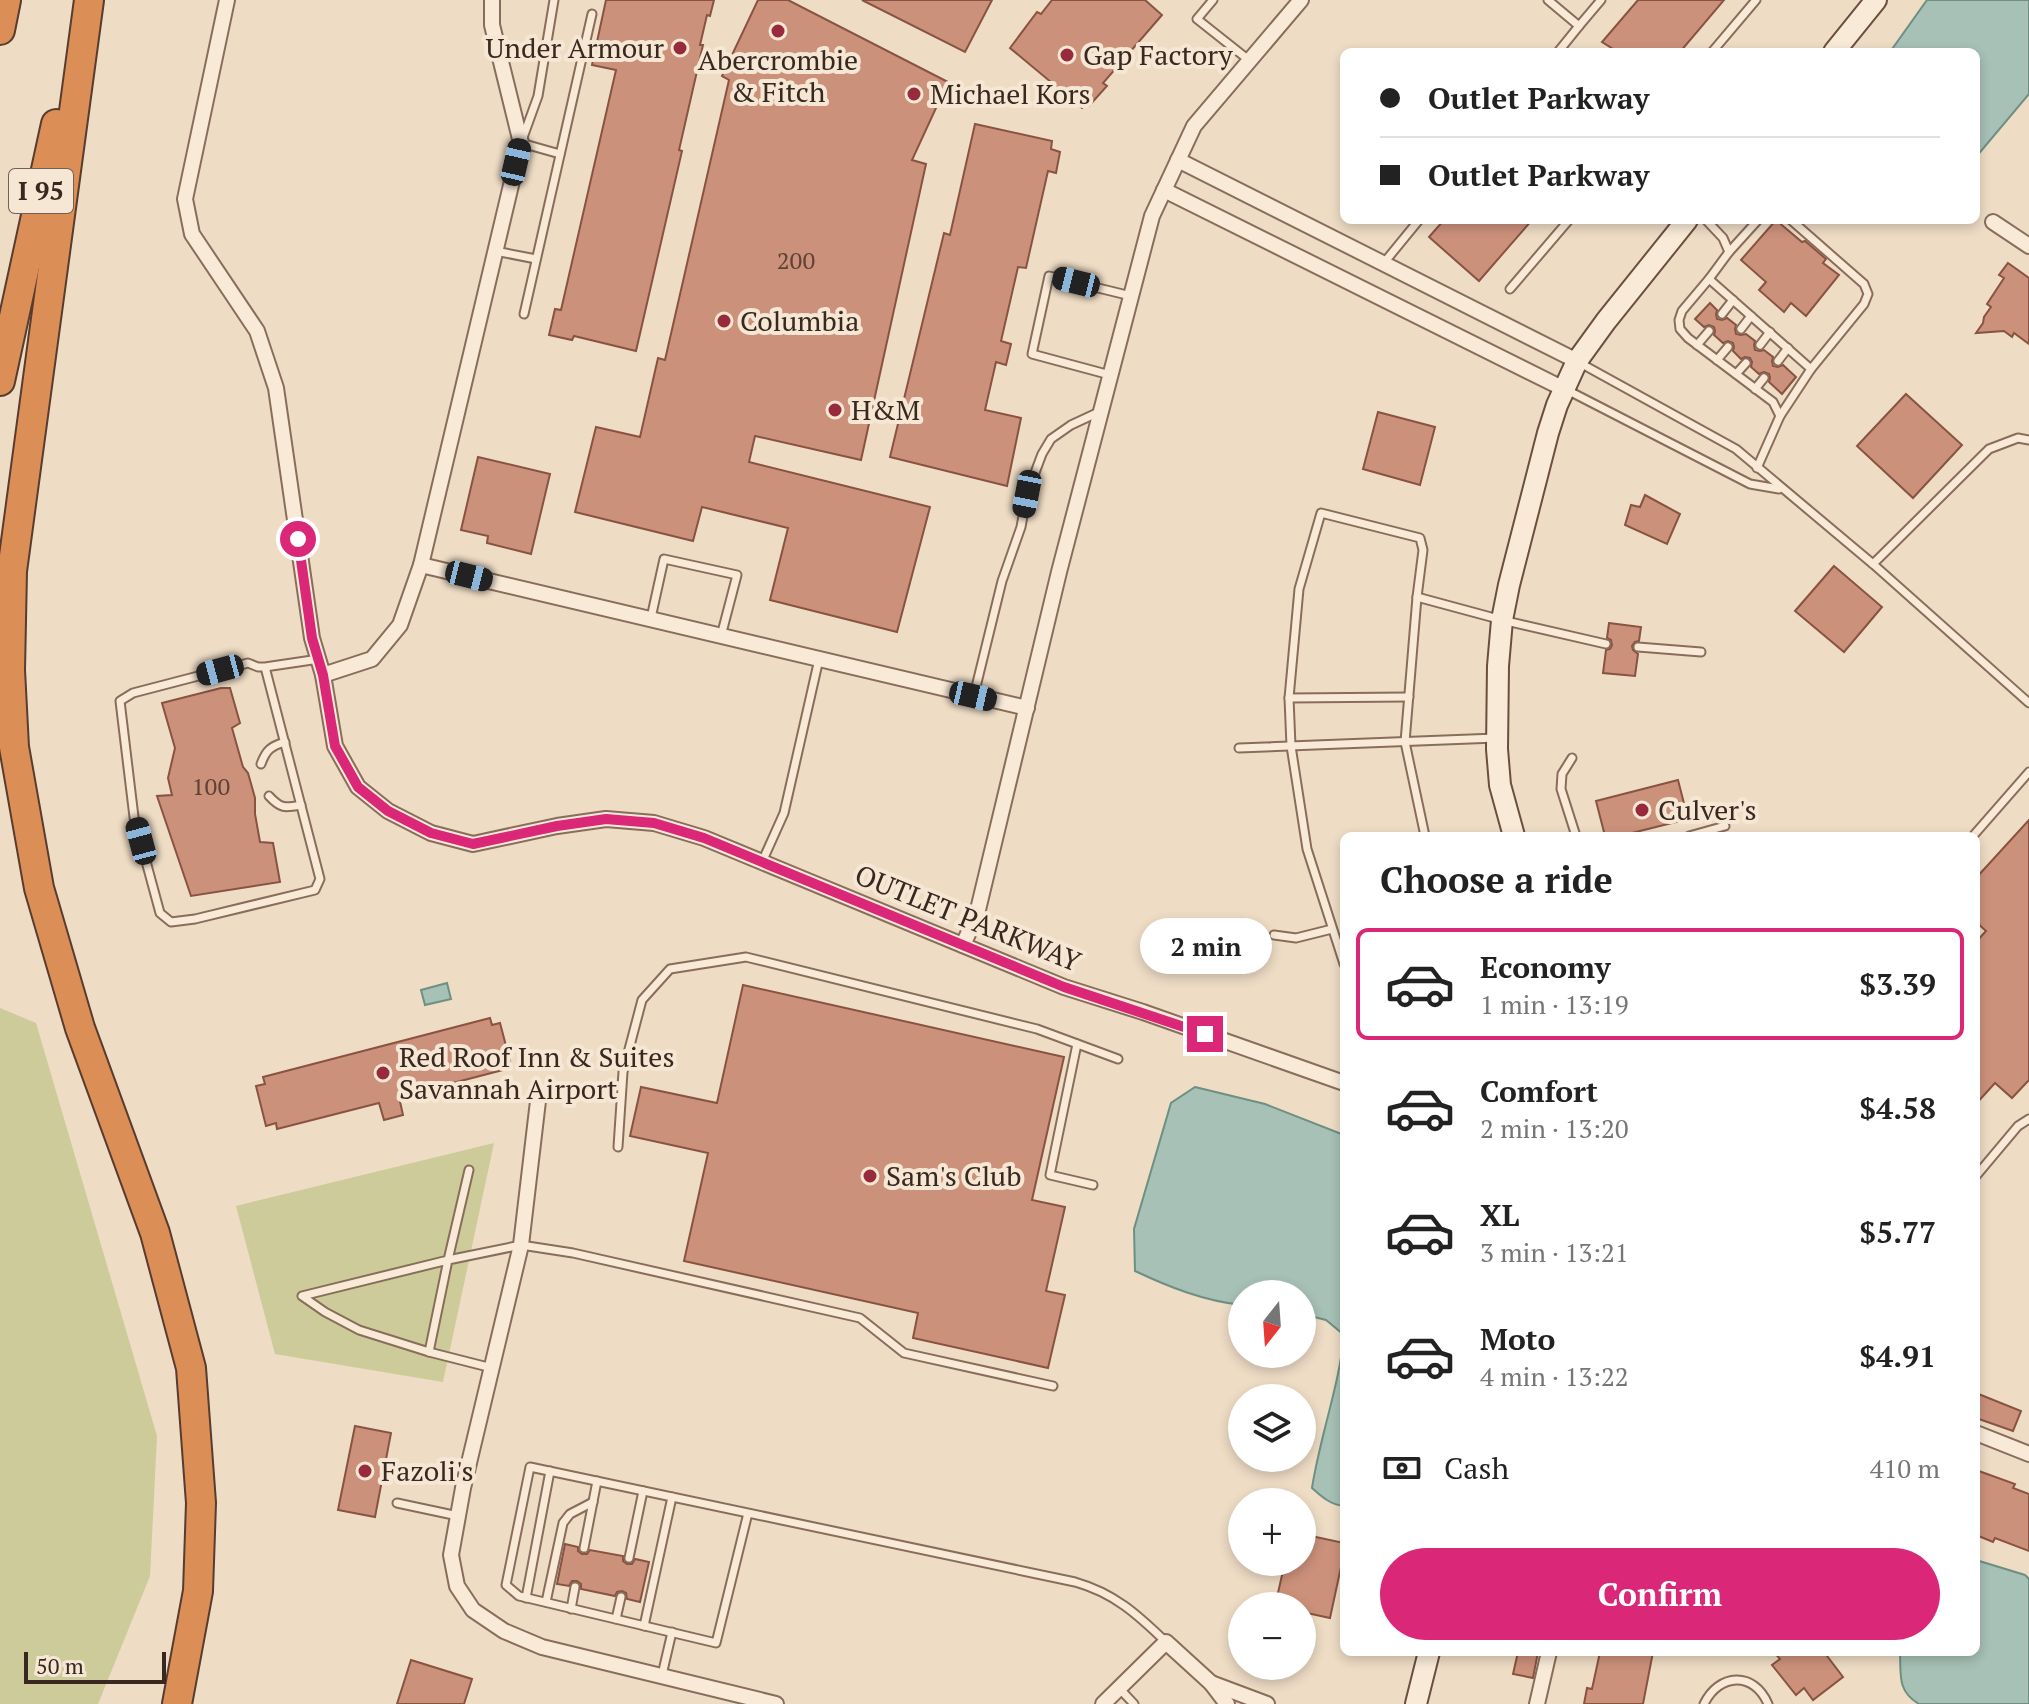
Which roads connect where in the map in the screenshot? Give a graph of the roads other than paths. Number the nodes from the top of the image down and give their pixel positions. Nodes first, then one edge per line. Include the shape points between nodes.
1 (5, 0) edge
2 (82, 0) edge
3 (89, 0) edge
4 (227, 0) edge
5 (492, 0) edge
6 (554, 0) edge
7 (1213, 0) edge
8 (1301, 0) edge
9 (1548, 0) edge
10 (1601, 0) edge
11 (1756, 0) edge
12 (1876, 0) edge
13 (0, 13) edge
14 (592, 14) dead end
15 (1579, 26) junction
16 (0, 30) edge
17 (1561, 48) edge
18 (1715, 48) edge
19 (1837, 48) edge
20 (1250, 61) junction
21 (521, 143) junction
22 (560, 154) junction
23 (1178, 160) junction
24 (1164, 190) junction
25 (1993, 222) dead end
26 (1416, 224) edge
27 (1566, 224) edge
28 (1684, 224) edge
29 (1710, 224) edge
30 (1754, 224) edge
31 (1796, 224) edge
32 (2029, 246) edge
33 (495, 251) junction
34 (1729, 252) junction
35 (536, 259) junction
36 (1383, 264) junction
37 (1709, 279) junction
38 (1510, 289) dead end
39 (1131, 296) junction
40 (1733, 300) junction
41 (524, 314) dead end
42 (1722, 314) dead end
43 (1751, 316) junction
44 (1741, 329) dead end
45 (1709, 331) dead end
46 (1770, 332) junction
47 (1697, 345) junction
48 (1760, 345) dead end
49 (1728, 347) dead end
50 (1788, 348) junction
51 (1717, 360) junction
52 (1577, 361) junction
53 (1778, 361) dead end
54 (1746, 363) dead end
55 (1811, 369) junction
56 (1736, 374) junction
57 (1110, 375) junction
58 (1764, 378) dead end
59 (0, 381) edge
60 (1564, 389) junction
61 (1755, 389) junction
62 (1101, 411) junction
63 (1780, 416) junction
64 (2029, 440) edge
65 (1757, 468) junction
66 (1782, 489) junction
67 (1873, 564) junction
68 (421, 565) junction
69 (1417, 597) junction
70 (650, 619) junction
71 (1502, 620) junction
72 (721, 636) junction
73 (1606, 644) dead end
74 (1638, 647) dead end
75 (1701, 652) dead end
76 (319, 659) junction
77 (819, 659) junction
78 (265, 667) junction
79 (323, 675) junction
80 (973, 696) junction
81 (1409, 697) junction
82 (1289, 698) junction
83 (2029, 703) edge
84 (1027, 708) junction
85 (1496, 738) junction
86 (285, 742) junction
87 (1405, 742) junction
88 (1291, 746) junction
89 (1239, 748) dead end
90 (1572, 758) dead end
91 (261, 764) dead end
92 (2029, 772) edge
93 (269, 796) dead end
94 (301, 805) junction
95 (1725, 826) dead end
96 (1424, 832) edge
97 (1513, 832) edge
98 (1575, 832) edge
99 (1703, 832) edge
100 (1976, 832) edge
101 (762, 862) junction
102 (1332, 929) junction
103 (1274, 935) dead end
104 (963, 945) junction
105 (1340, 952) edge
106 (1077, 1044) junction
107 (1118, 1059) dead end
108 (1340, 1082) edge
109 (538, 1101) dead end
110 (2029, 1119) edge
111 (618, 1147) dead end
112 (469, 1170) dead end
113 (1980, 1171) edge
114 (1093, 1185) dead end
115 (521, 1245) junction
116 (448, 1260) junction
117 (429, 1352) junction
118 (492, 1368) junction
119 (1053, 1386) dead end
120 (1980, 1435) edge
121 (2029, 1454) edge
122 (550, 1471) junction
123 (597, 1481) junction
124 (643, 1491) junction
125 (672, 1497) junction
126 (593, 1502) junction
127 (397, 1503) dead end
128 (748, 1513) junction
129 (458, 1516) junction
130 (584, 1548) dead end
131 (629, 1558) dead end
132 (575, 1587) dead end
133 (621, 1597) dead end
134 (526, 1598) junction
135 (546, 1602) junction
136 (571, 1609) junction
137 (616, 1619) junction
138 (644, 1626) junction
139 (672, 1632) junction
140 (1166, 1642) junction
141 (1428, 1656) edge
142 (1548, 1656) edge
143 (662, 1675) junction
144 (1211, 1683) junction
145 (1119, 1687) junction
146 (177, 1704) edge
147 (776, 1704) edge
148 (1103, 1704) edge
149 (1134, 1704) edge
150 (1227, 1704) edge
151 (1267, 1704) edge
152 (1416, 1704) edge
153 (1537, 1704) edge
154 (1704, 1704) edge
155 (1768, 1704) edge

1 - 13 highway
1 - 16 highway
2 - 59 highway, I 95
3 - 146 highway via 12,571 10,670 14,747 39,888 80,1028 155,1233 191,1368 201,1503 198,1591
4 - 76 street, OUTLET PARKWAY via 185,199 192,234 257,331 276,388
5 - 21 street via 492,25
6 - 21 lane via 538,96
7 - 20 lane via 1197,19
8 - 20 street
9 - 15 lane
10 - 15 lane
11 - 18 lane
12 - 19 street
14 - 22 lane
15 - 17 lane
20 - 23 street via 1194,126
21 - 22 lane
21 - 33 street
22 - 35 lane
23 - 24 street
23 - 36 street
24 - 39 street
24 - 60 street
25 - 32 street
26 - 36 lane
27 - 38 lane
28 - 52 street
29 - 34 lane
30 - 34 lane
31 - 55 lane via 1864,284 1868,294
33 - 35 lane
33 - 68 street
34 - 37 lane
35 - 41 lane
36 - 52 street
37 - 40 lane
37 - 47 lane via 1679,320 1680,329
39 - 57 street
39 - 57 lane via 1049,276 1032,354
40 - 42 lane
40 - 43 lane
43 - 44 lane
43 - 46 lane
45 - 47 lane
46 - 48 lane
46 - 50 lane
47 - 51 lane
49 - 51 lane
50 - 53 lane
50 - 55 lane
51 - 56 lane
52 - 60 street
52 - 65 lane via 1736,449
54 - 56 lane
55 - 63 lane
56 - 61 lane
57 - 62 street
58 - 61 lane
60 - 66 lane via 1750,484
60 - 71 street via 1540,462
61 - 63 lane via 1773,402
62 - 80 lane via 1051,439 1042,454
62 - 84 street
63 - 65 lane
64 - 67 lane via 2018,438 1989,449
65 - 66 lane
66 - 67 lane
67 - 83 lane
68 - 70 street
68 - 79 street via 400,625 372,659
69 - 71 lane
69 - 81 lane
69 - 82 lane via 1420,538 1321,513 1299,589
70 - 72 street
70 - 72 lane via 664,559 737,575
71 - 73 lane
71 - 85 street
72 - 77 street
74 - 75 lane
76 - 78 lane
76 - 79 street, OUTLET PARKWAY
77 - 80 street
77 - 101 lane via 784,813
78 - 86 lane
78 - 94 lane via 248,663 120,701 134,817 160,913 171,922 195,919 315,890 320,879
79 - 101 street, OUTLET PARKWAY via 335,746 358,787 388,811 431,833 473,844 606,819 654,823
80 - 84 street
81 - 82 lane
81 - 87 lane
82 - 88 lane
84 - 104 street via 977,914
85 - 87 lane
85 - 97 street via 1500,785
86 - 91 lane via 272,745
86 - 94 lane
87 - 88 lane
87 - 96 lane
88 - 89 lane
88 - 102 lane via 1307,849
90 - 98 lane via 1562,774 1561,789
92 - 100 lane
93 - 94 lane via 286,808
95 - 99 lane
101 - 104 street, OUTLET PARKWAY
102 - 103 lane via 1296,938
102 - 105 lane
104 - 108 street, OUTLET PARKWAY via 1064,987
106 - 107 lane
106 - 111 lane via 1037,1029 746,957 670,969 642,1000 623,1072
106 - 114 lane via 1050,1175
109 - 115 street
110 - 113 lane
112 - 116 lane
115 - 116 lane
115 - 118 street
115 - 119 lane via 860,1318 904,1353
116 - 117 lane
116 - 117 lane via 302,1296 359,1330
117 - 118 lane
118 - 129 street
120 - 121 street
122 - 123 lane
122 - 134 lane
122 - 134 lane via 530,1467 506,1585
123 - 124 lane
123 - 126 lane
124 - 125 lane
124 - 131 lane
125 - 128 lane
125 - 138 lane
126 - 130 lane
126 - 135 lane via 563,1523
127 - 129 lane
128 - 139 lane via 716,1643
128 - 140 lane via 1097,1588 1131,1609
129 - 143 street via 451,1555 457,1586 473,1610 542,1647
132 - 136 lane
133 - 137 lane
134 - 135 lane
135 - 136 lane
136 - 137 lane
137 - 138 lane
138 - 139 lane
139 - 143 lane
140 - 144 street
140 - 145 street
141 - 152 street
142 - 153 street
143 - 147 street
144 - 150 street
144 - 151 street
145 - 148 street
145 - 149 lane
154 - 155 lane via 1711,1691 1732,1680 1755,1686

